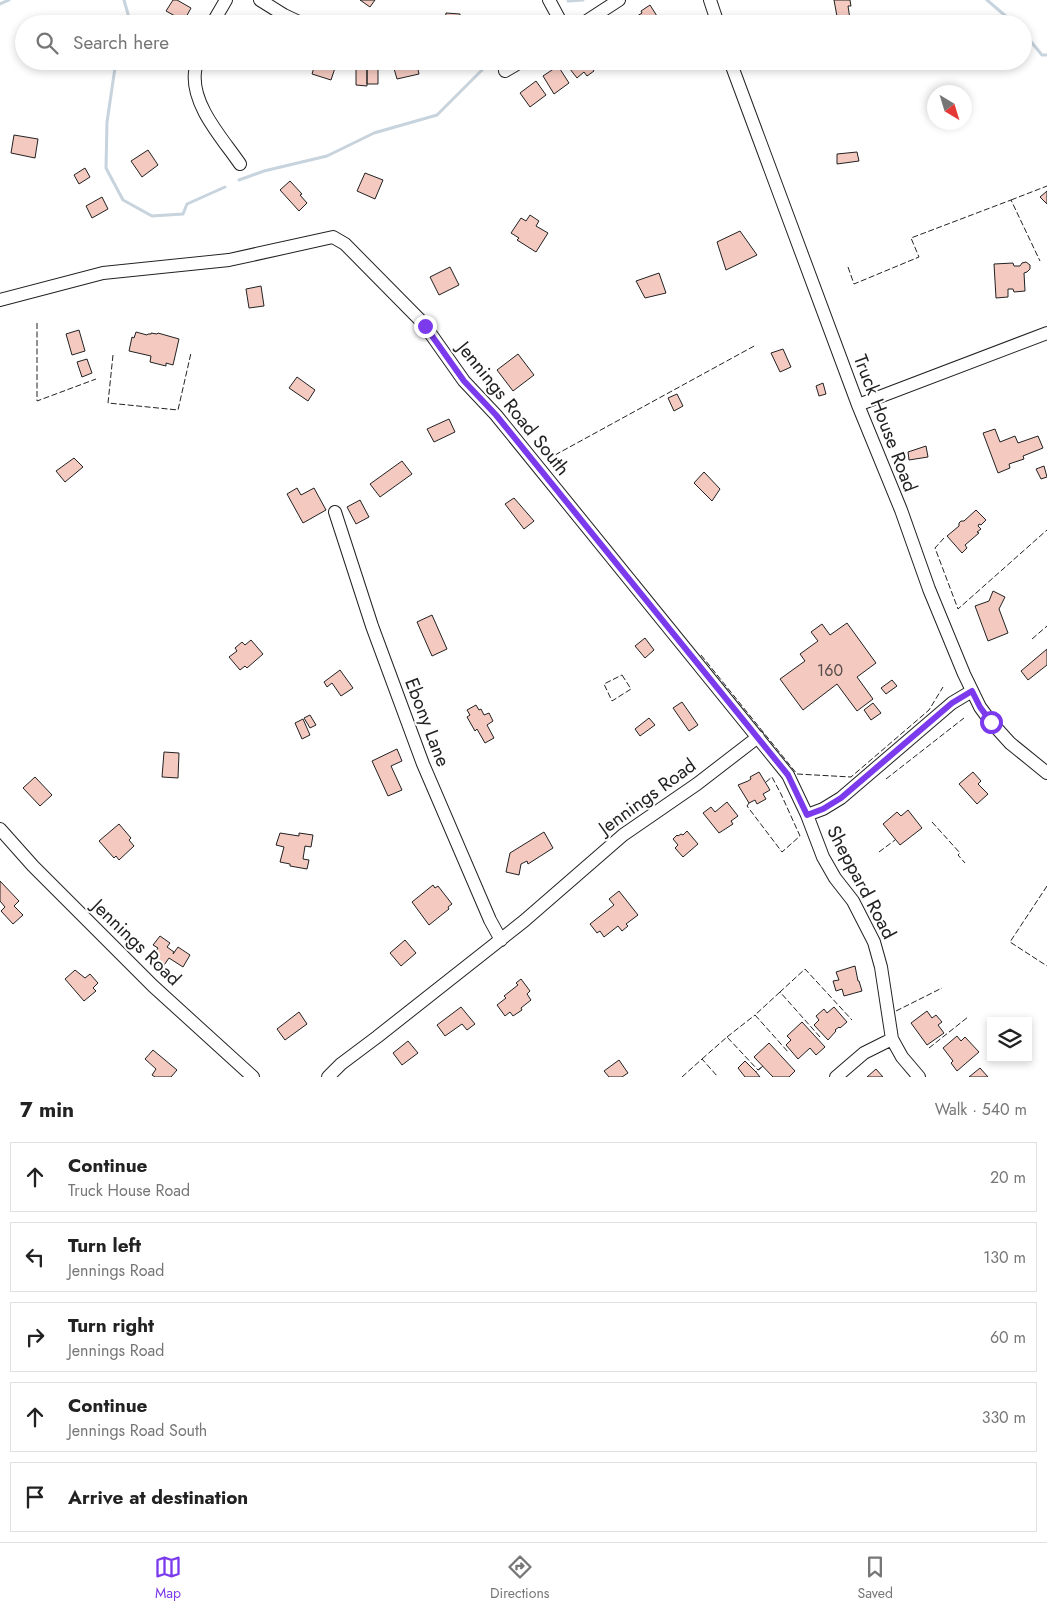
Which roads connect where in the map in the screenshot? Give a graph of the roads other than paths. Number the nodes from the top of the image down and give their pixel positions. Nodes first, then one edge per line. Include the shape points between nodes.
1 (226, 0) edge
2 (260, 0) edge
3 (549, 0) edge
4 (619, 0) edge
5 (710, 0) edge
6 (217, 15) edge
7 (284, 15) edge
8 (557, 15) edge
9 (596, 15) edge
10 (715, 15) edge
11 (196, 70) edge
12 (733, 70) edge
13 (240, 164) dead end
14 (0, 300) edge
15 (1047, 333) edge
16 (858, 405) junction
17 (335, 512) dead end
18 (972, 691) junction
19 (758, 737) junction
20 (1047, 773) edge
21 (807, 815) junction
22 (0, 829) edge
23 (501, 940) junction
24 (892, 1039) junction
25 (253, 1077) edge
26 (328, 1077) edge
27 (836, 1077) edge
28 (920, 1077) edge

1 - 6 street
2 - 7 street
3 - 8 street
4 - 9 street
5 - 10 street
11 - 13 street via 196,91 203,111
12 - 16 street, Truck House Road
14 - 19 street, Jennings Road South via 102,273 229,260 333,237 345,244 423,323 464,381 496,415
15 - 16 street
16 - 18 street, Truck House Road
17 - 23 street, Ebony Lane via 372,626 423,764
18 - 20 street, Truck House Road via 980,707 1010,743
18 - 21 street via 952,703 841,798
19 - 21 street via 788,775
19 - 23 street, Jennings Road via 623,835
21 - 24 street, Sheppard Road via 823,857 853,902 874,942
22 - 25 street, Jennings Road via 153,986
23 - 26 street, Jennings Road
24 - 27 street via 864,1054
24 - 28 street, Sheppard Road via 902,1057

